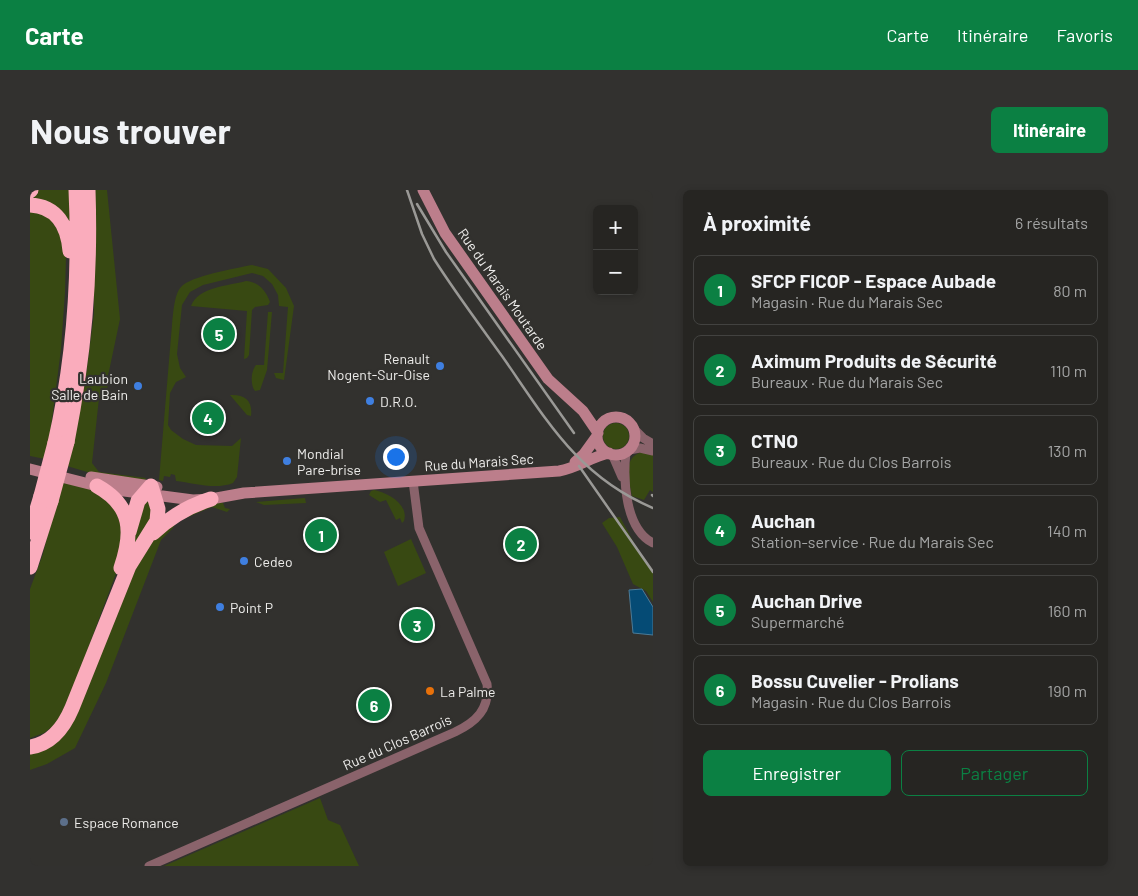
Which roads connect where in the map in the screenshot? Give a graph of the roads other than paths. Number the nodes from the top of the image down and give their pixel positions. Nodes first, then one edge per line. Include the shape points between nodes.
1 (76, 190) edge
2 (88, 190) edge
3 (423, 190) edge
4 (30, 204) edge
5 (74, 326) junction
6 (569, 398) junction
7 (609, 418) junction
8 (633, 428) junction
9 (597, 434) junction
10 (61, 443) junction
11 (653, 444) edge
12 (627, 451) junction
13 (653, 451) edge
14 (610, 454) junction
15 (30, 462) edge
16 (30, 469) edge
17 (566, 470) junction
18 (413, 481) junction
19 (625, 484) junction
20 (98, 486) junction
21 (150, 491) junction
22 (244, 493) junction
23 (46, 499) junction
24 (211, 499) junction
25 (30, 532) edge
26 (129, 532) junction
27 (147, 539) junction
28 (653, 543) edge
29 (30, 567) edge
30 (30, 741) edge
31 (30, 747) edge
32 (149, 866) edge

1 - 5 highway
2 - 10 highway via 86,315 80,368
3 - 6 street, Rue du Marais Moutarde via 451,241 548,379
4 - 5 highway via 54,213 67,232
5 - 10 highway
6 - 7 street, Rue du Marais Moutarde
6 - 9 street, Rue du Marais Moutarde via 586,415
7 - 8 street via 623,418
7 - 9 street via 602,423
8 - 11 street
8 - 12 street via 635,440
9 - 14 street via 600,446
9 - 17 street via 584,454
10 - 23 highway, bridge
12 - 13 street via 640,448
12 - 14 street
12 - 19 street
14 - 17 street, Rue du Marais Sec via 599,455
14 - 19 street
15 - 21 street, Rue du Marais Sec
16 - 20 street, Rue du Marais Sec
17 - 18 street, Rue du Marais Sec
18 - 22 street, Rue du Marais Sec
18 - 32 street, Rue du Clos Barrois via 419,528 487,684 486,700 480,714 455,732
19 - 28 street via 636,527
20 - 21 street, Rue du Marais Sec
20 - 26 highway via 120,505
21 - 22 street, Rue du Marais Sec
21 - 24 street, Rue du Marais Sec via 193,500
21 - 26 highway via 135,509
21 - 27 highway via 158,514
22 - 24 street, Rue du Marais Sec
23 - 25 highway
23 - 29 highway
24 - 27 highway via 176,515
26 - 30 highway via 121,569 68,707 52,731
27 - 31 highway via 127,572 69,715 51,738

